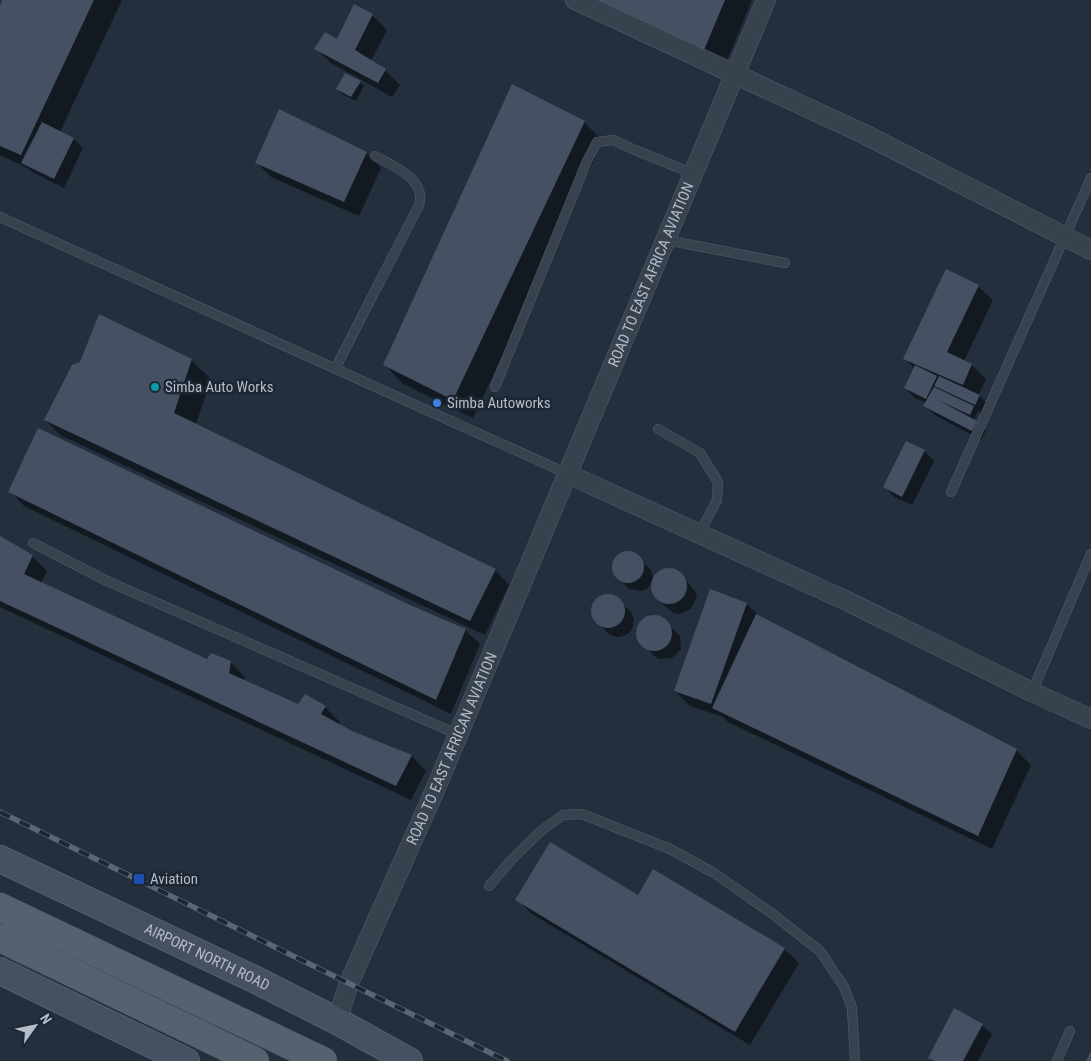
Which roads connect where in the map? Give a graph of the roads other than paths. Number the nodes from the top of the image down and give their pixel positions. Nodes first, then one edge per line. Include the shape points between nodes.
1 (576, 0) edge
2 (766, 0) edge
3 (735, 75) junction
4 (375, 156) dead end
5 (694, 174) junction
6 (1091, 178) edge
7 (0, 217) edge
8 (1064, 236) junction
9 (666, 240) junction
10 (1091, 250) edge
11 (786, 263) dead end
12 (335, 369) junction
13 (495, 387) dead end
14 (658, 428) dead end
15 (568, 474) junction
16 (951, 492) dead end
17 (699, 534) junction
18 (33, 543) dead end
19 (1091, 554) edge
20 (1032, 692) junction
21 (1091, 719) edge
22 (457, 734) junction
23 (0, 859) edge
24 (489, 886) dead end
25 (0, 907) edge
26 (0, 938) edge
27 (0, 972) edge
28 (336, 1021) junction
29 (1070, 1031) dead end
30 (186, 1061) edge
31 (255, 1061) edge
32 (323, 1061) edge
33 (409, 1061) edge
34 (856, 1061) edge
35 (1057, 1061) edge

1 - 3 street
2 - 3 street, ROAD TO EAST AFRICA AVIATION
3 - 5 street, ROAD TO EAST AFRICA AVIATION
3 - 8 street via 864,134
4 - 12 lane via 400,170 417,185 422,196
5 - 9 street, ROAD TO EAST AFRICA AVIATION
5 - 13 lane via 613,140 597,142
6 - 8 lane
7 - 12 lane
8 - 10 street
8 - 16 lane
9 - 11 lane
9 - 15 street, ROAD TO EAST AFRICA AVIATION
12 - 15 lane
14 - 17 lane via 700,453 718,482 717,500
15 - 17 street
15 - 22 street, ROAD TO EAST AFRICAN AVIATION
17 - 20 street via 847,601
18 - 22 lane via 107,581
19 - 20 lane
20 - 21 street
22 - 28 street, ROAD TO EAST AFRICAN AVIATION via 349,983
23 - 28 main road, AIRPORT NORTH ROAD
24 - 34 lane via 542,830 563,815 582,814 670,849 714,873 820,951 844,987 852,1008
25 - 32 main road
26 - 31 main road
27 - 30 main road
28 - 33 main road, AIRPORT NORTH ROAD
29 - 35 lane

